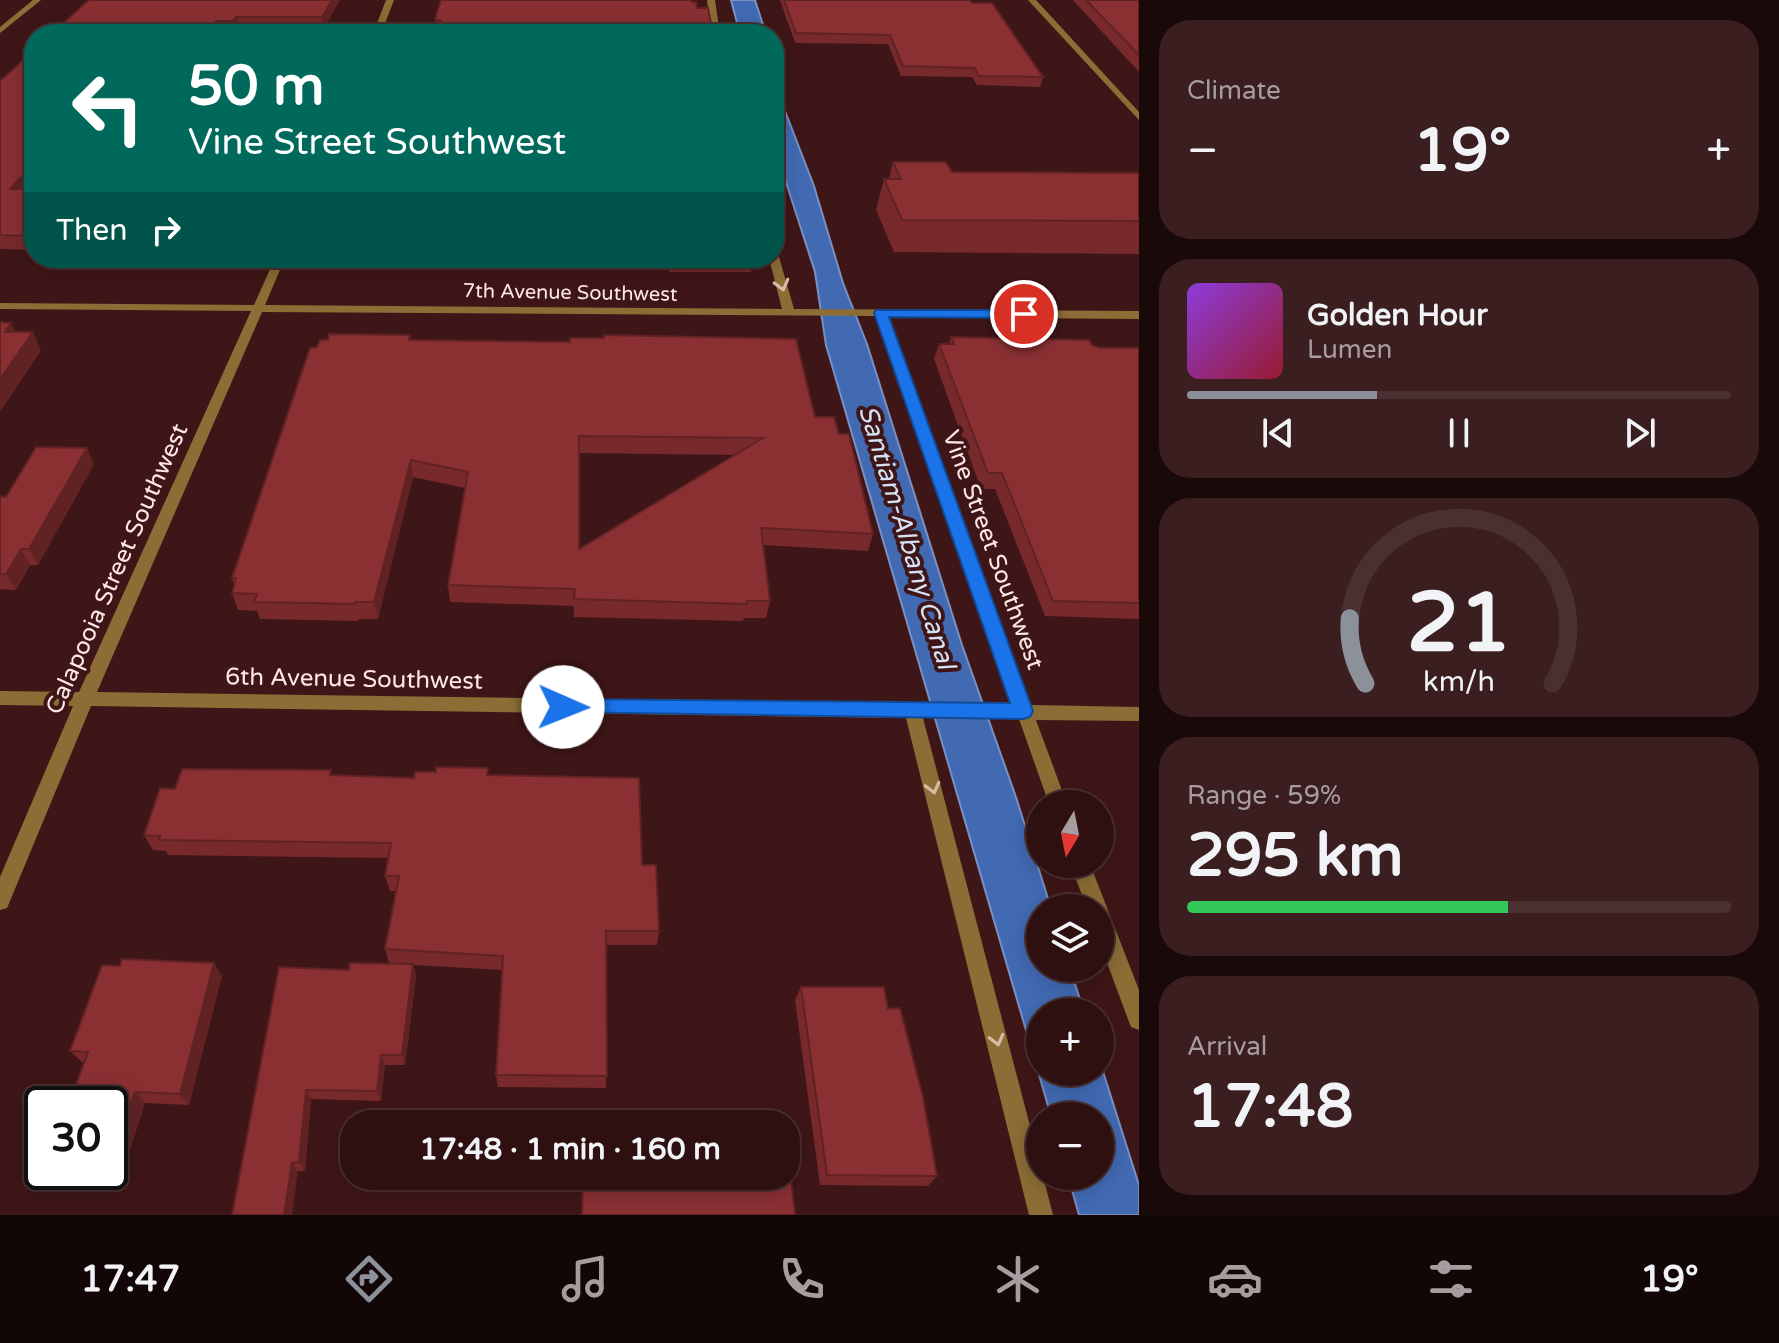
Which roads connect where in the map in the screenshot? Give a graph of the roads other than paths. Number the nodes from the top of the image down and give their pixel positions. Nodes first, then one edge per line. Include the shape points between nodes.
1 (37, 0) edge
2 (390, 0) edge
3 (711, 0) edge
4 (1032, 0) edge
5 (381, 24) edge
6 (715, 24) edge
7 (0, 31) edge
8 (1139, 117) edge
9 (276, 268) edge
10 (777, 268) edge
11 (0, 306) edge
12 (260, 308) junction
13 (789, 313) junction
14 (881, 313) junction
15 (1139, 315) edge
16 (0, 698) edge
17 (85, 699) junction
18 (1023, 711) junction
19 (919, 712) junction
20 (1139, 714) edge
21 (1053, 790) edge
22 (0, 901) edge
23 (1114, 953) edge
24 (1139, 1019) edge
25 (1041, 1215) edge

1 - 7 street
2 - 5 street
3 - 6 street
4 - 8 street
9 - 12 street, Calapooia Street Southwest
10 -> 13 street
11 - 12 street, 7th Avenue Southwest
12 - 13 street, 7th Avenue Southwest
12 - 17 street, Calapooia Street Southwest
13 - 14 street, 7th Avenue Southwest
14 - 15 street, 7th Avenue Southwest
14 - 18 street, Vine Street Southwest
16 - 17 street, 6th Avenue Southwest
17 - 19 street, 6th Avenue Southwest
17 - 22 street, Calapooia Street Southwest
18 - 19 street, 6th Avenue Southwest
18 - 20 street, 6th Avenue Southwest
18 - 21 street, Vine Street Southwest
19 -> 25 street
23 - 24 street

